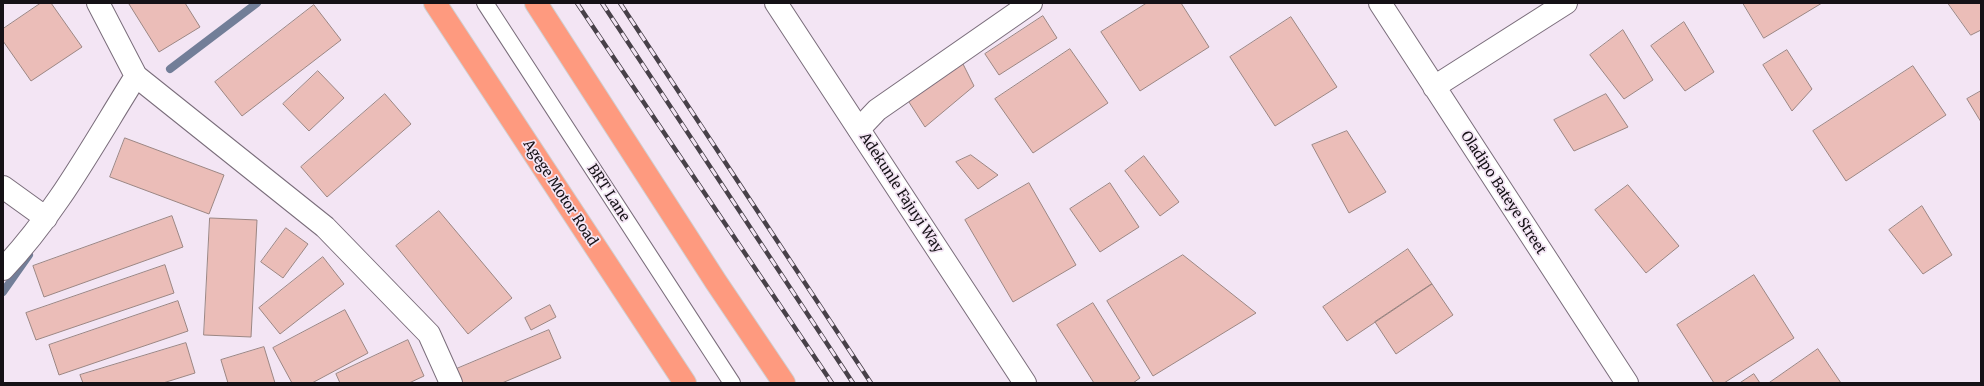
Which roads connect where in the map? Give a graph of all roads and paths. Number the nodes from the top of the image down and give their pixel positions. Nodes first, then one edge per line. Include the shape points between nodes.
1 (98, 3) edge
2 (436, 3) edge
3 (484, 3) edge
4 (536, 3) edge
5 (776, 3) edge
6 (1031, 3) edge
7 (1380, 3) edge
8 (1566, 3) edge
9 (136, 76) junction
10 (1434, 87) junction
11 (859, 129) junction
12 (3, 187) edge
13 (46, 218) junction
14 (3, 269) edge
15 (451, 383) edge
16 (685, 383) edge
17 (732, 383) edge
18 (784, 383) edge
19 (1025, 383) edge
20 (1627, 383) edge

1 - 9 street
2 - 16 highway, Agege Motor Road
3 - 17 lane, BRT Lane
4 - 18 highway
5 - 11 street, Adekunle Fajuyi Way
6 - 11 street via 877,110
7 - 10 street, Oladipo Bateye Street
8 - 10 street
9 - 13 street
9 - 15 street via 325,227 429,334
10 - 20 street, Oladipo Bateye Street
11 - 19 street, Adekunle Fajuyi Way
12 - 13 street
13 - 14 street

